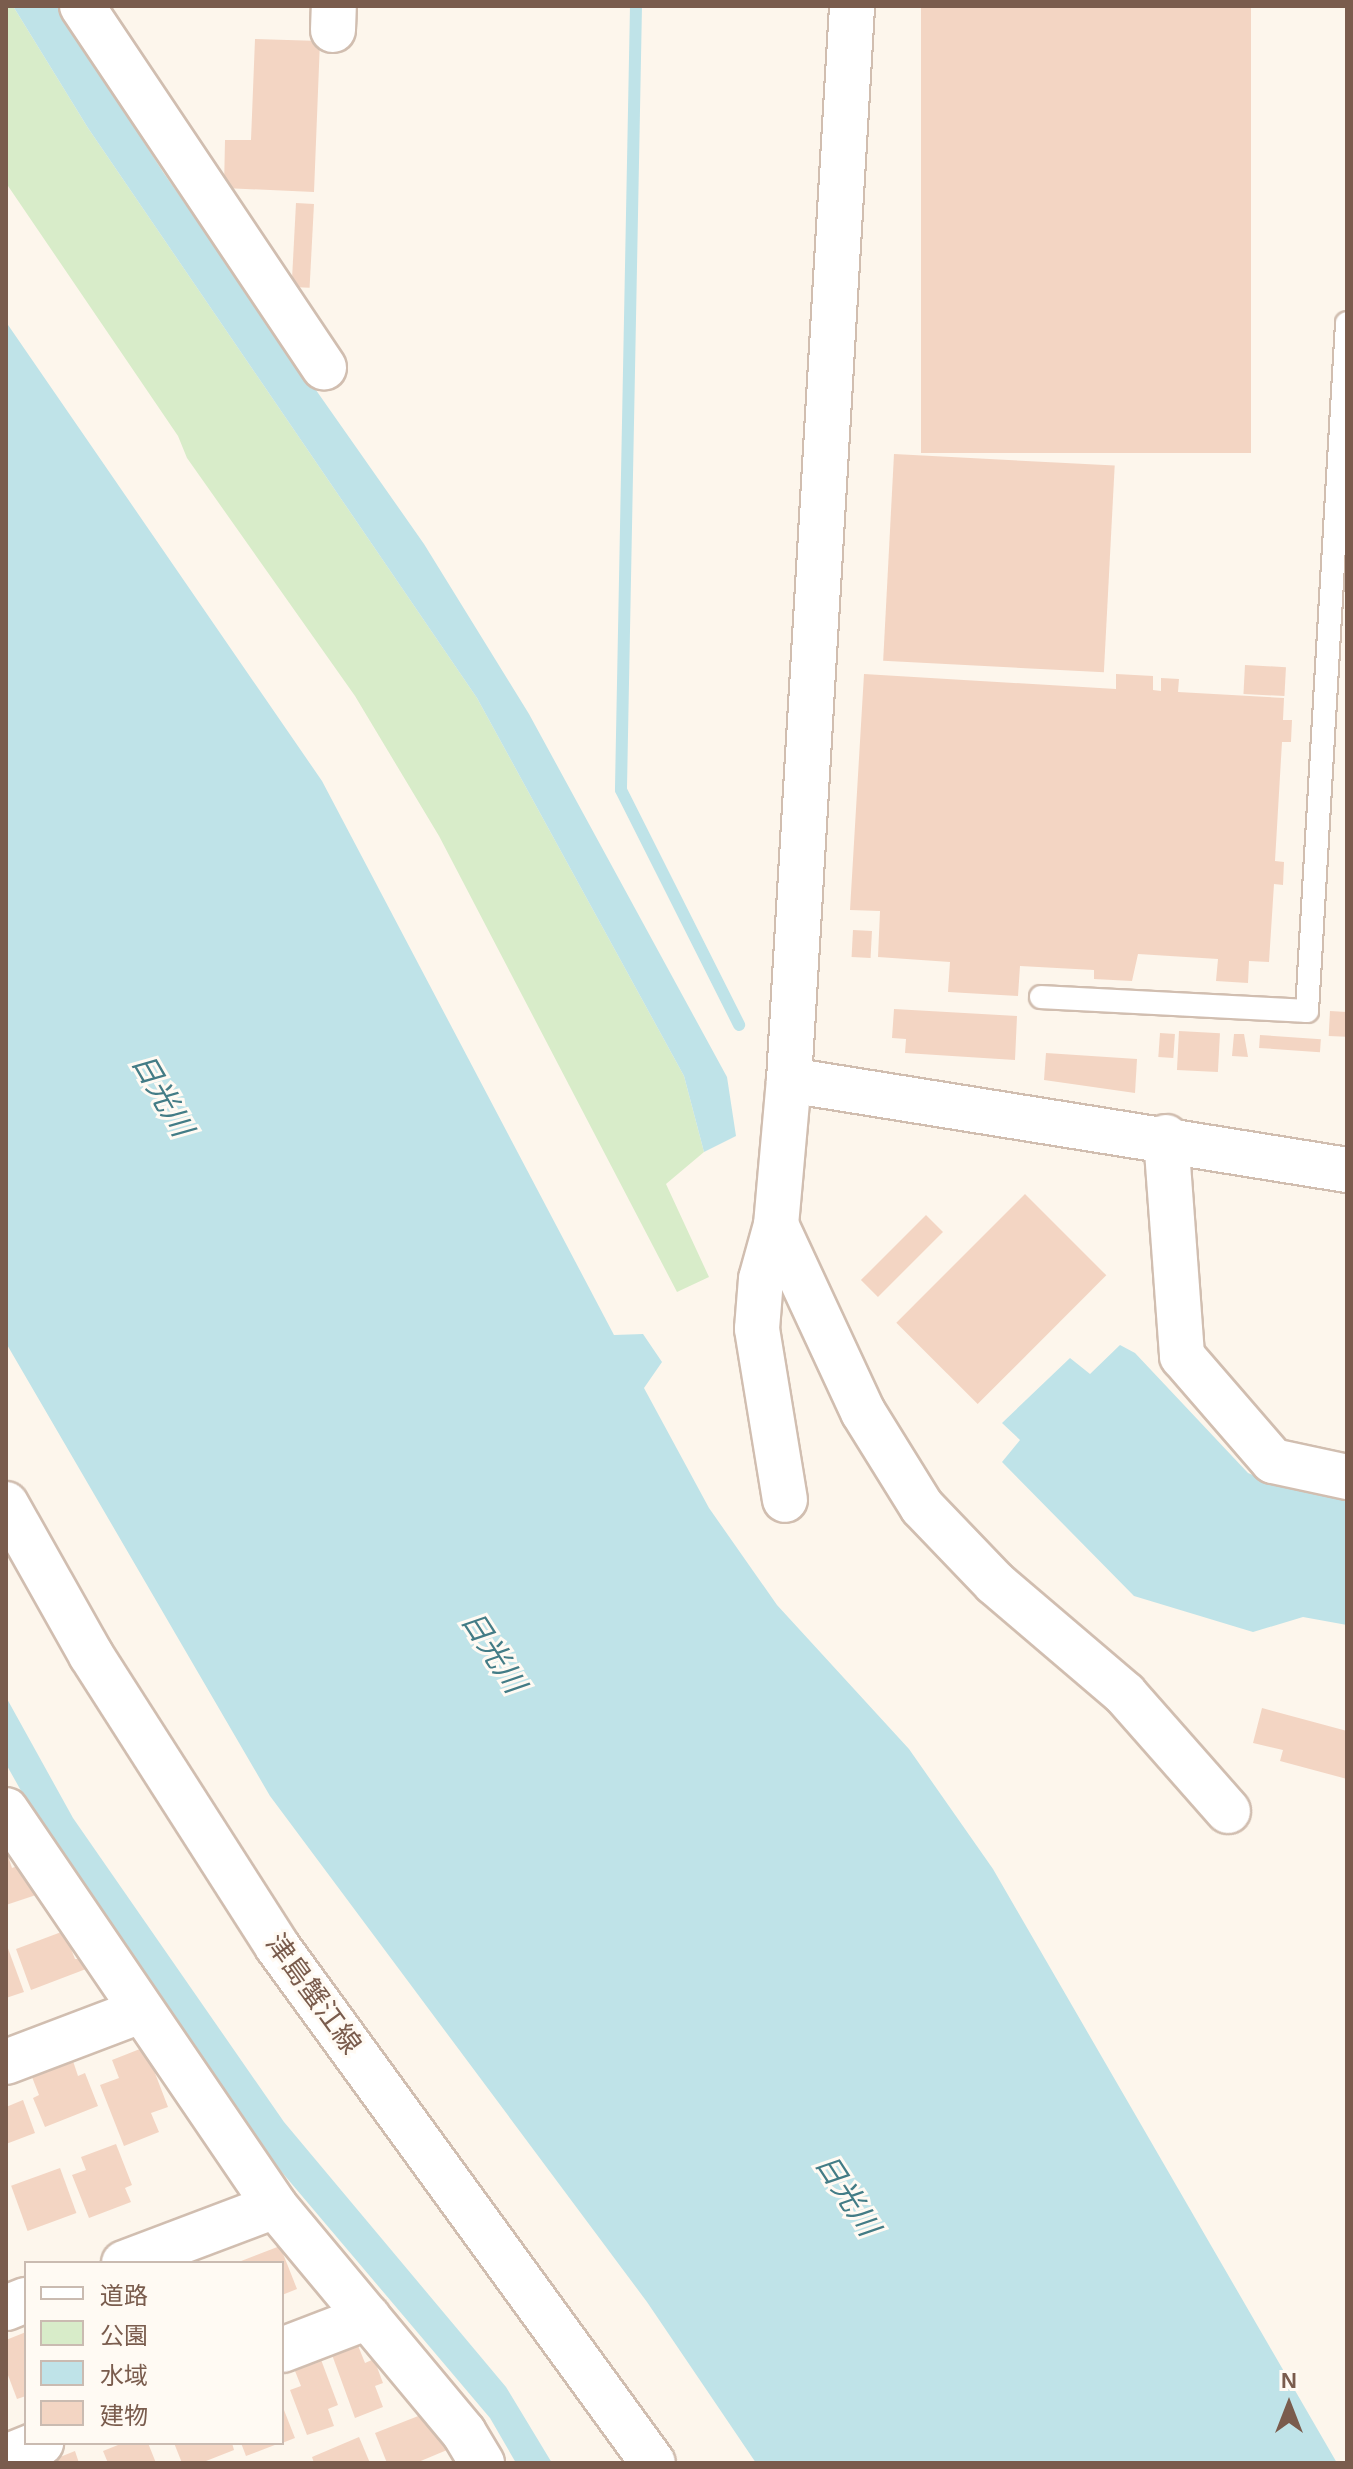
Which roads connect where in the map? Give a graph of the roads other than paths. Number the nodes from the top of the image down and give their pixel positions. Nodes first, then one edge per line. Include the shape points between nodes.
1 (82, 6) edge
2 (852, 6) edge
3 (1347, 323) edge
4 (324, 368) dead end
5 (1041, 997) dead end
6 (789, 1080) junction
7 (1166, 1137) junction
8 (1347, 1170) edge
9 (776, 1225) junction
10 (1341, 1476) edge
11 (785, 1500) dead end
12 (6, 1504) edge
13 (1228, 1811) dead end
14 (6, 1812) edge
15 (140, 2011) junction
16 (6, 2062) edge
17 (275, 2206) junction
18 (129, 2261) edge
19 (368, 2317) junction
20 (284, 2349) edge
21 (36, 2445) edge
22 (6, 2457) edge
23 (482, 2463) edge
24 (653, 2463) edge

1 - 4 street
2 - 6 street
3 - 5 lane via 1307,1011
6 - 7 street
6 - 9 street
7 - 8 street
7 - 10 street via 1182,1356 1273,1461
9 - 11 street via 761,1279 757,1329
9 - 13 street via 863,1412 922,1507 995,1583 1125,1694
12 - 24 street, 津島蟹江線 via 91,1655 277,1946
14 - 15 street
15 - 16 street
15 - 17 street
17 - 18 street
17 - 19 street
19 - 20 street
19 - 23 street via 464,2433
21 - 22 street

